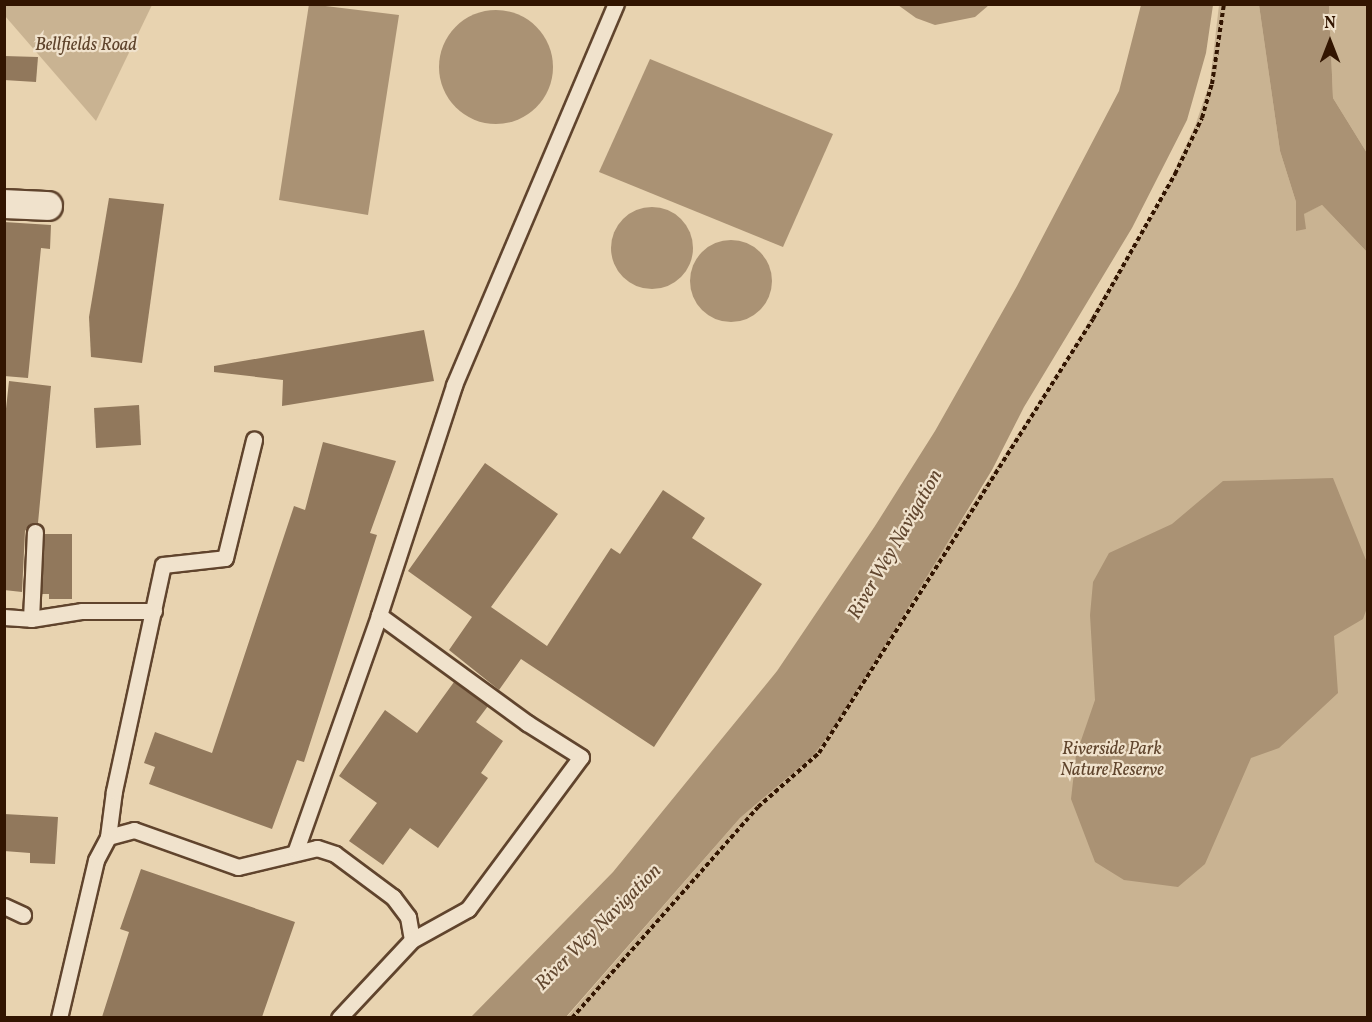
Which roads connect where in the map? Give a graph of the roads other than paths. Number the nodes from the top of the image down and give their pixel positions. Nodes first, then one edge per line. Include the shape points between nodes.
1 (616, 4) edge
2 (4, 204) edge
3 (48, 206) dead end
4 (254, 440) dead end
5 (34, 532) dead end
6 (154, 611) junction
7 (379, 615) junction
8 (4, 617) edge
9 (30, 619) junction
10 (108, 837) junction
11 (296, 850) junction
12 (4, 906) edge
13 (23, 915) dead end
14 (411, 940) junction
15 (59, 1017) edge
16 (339, 1017) edge

1 - 7 lane via 453,385
2 - 3 street
4 - 6 lane via 225,558 163,565
5 - 9 lane
6 - 9 lane via 82,611
6 - 10 lane via 114,791
7 - 11 lane
7 - 14 lane via 527,723 581,757 468,909
8 - 9 lane
10 - 11 lane via 134,830 238,867 271,862
10 - 15 lane via 96,860
11 - 14 lane via 317,848 335,854 393,897 408,917
12 - 13 lane
14 - 16 lane

